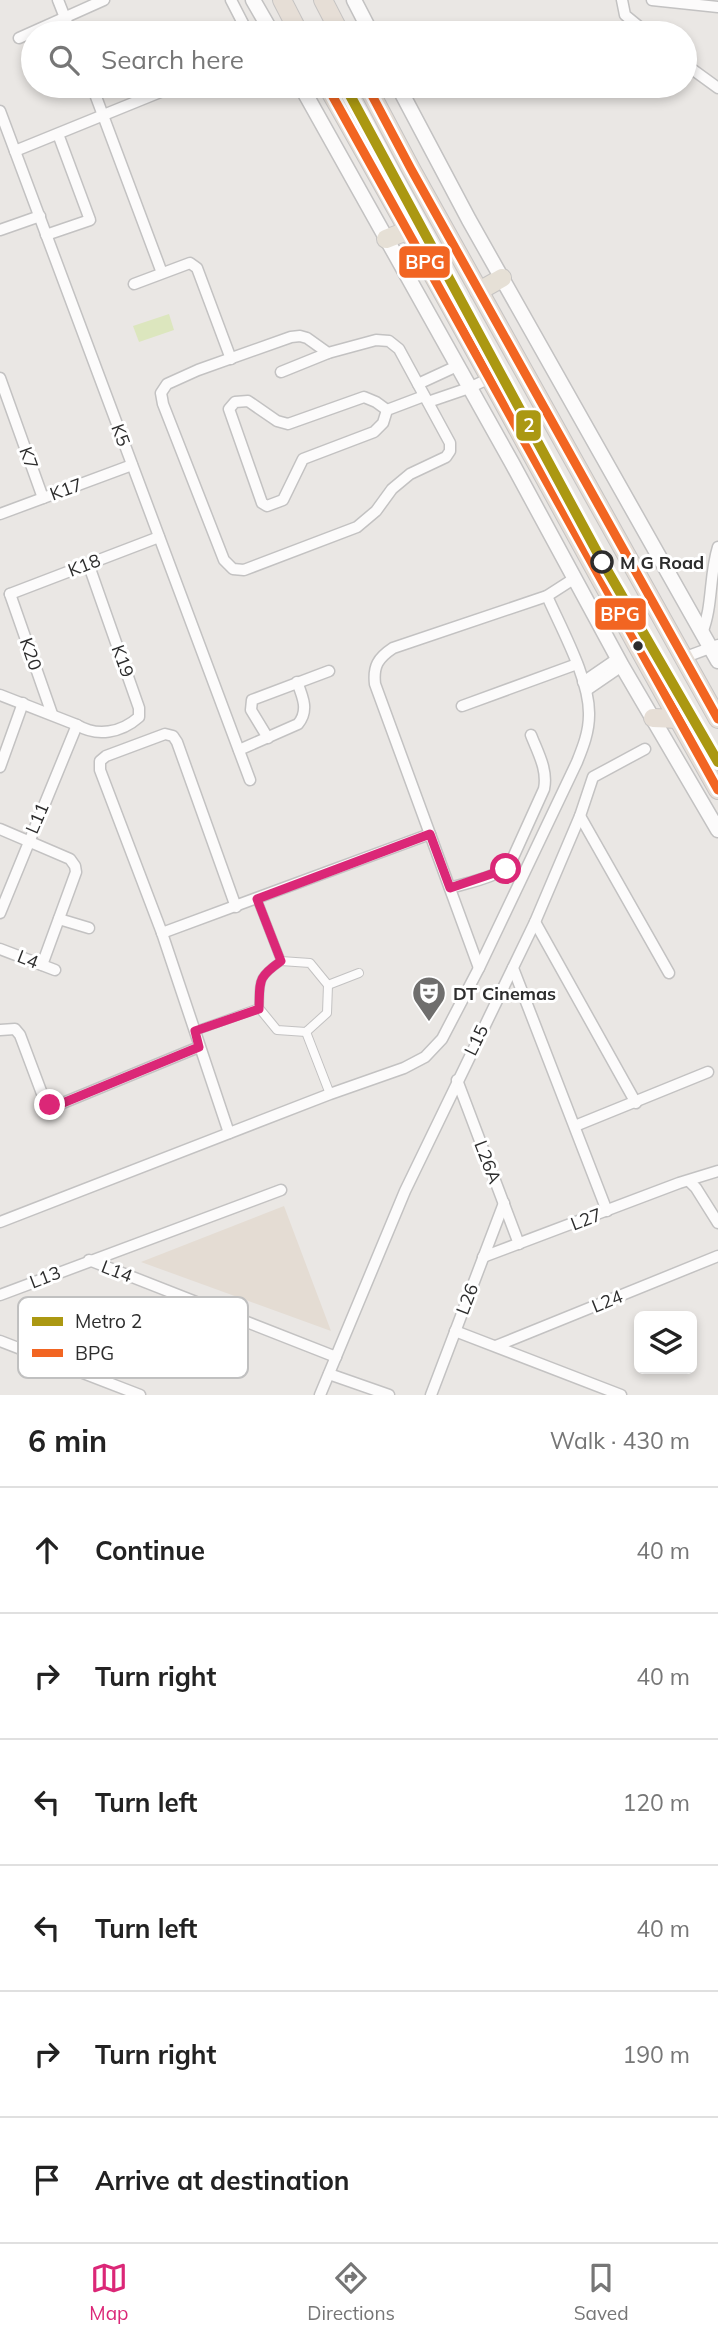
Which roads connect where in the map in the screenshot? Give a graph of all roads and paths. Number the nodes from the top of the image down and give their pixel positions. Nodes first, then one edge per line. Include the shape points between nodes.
1 (58, 0) edge
2 (104, 0) edge
3 (231, 0) edge
4 (253, 0) edge
5 (282, 0) edge
6 (323, 0) edge
7 (354, 0) edge
8 (622, 0) edge
9 (652, 0) edge
10 (718, 7) edge
11 (65, 18) junction
12 (58, 21) edge
13 (66, 21) edge
14 (242, 21) edge
15 (265, 21) edge
16 (293, 21) edge
17 (334, 21) edge
18 (365, 21) edge
19 (632, 21) edge
20 (697, 73) edge
21 (718, 88) edge
22 (97, 98) edge
23 (146, 98) edge
24 (308, 98) edge
25 (334, 98) edge
26 (374, 98) edge
27 (404, 98) edge
28 (0, 111) edge
29 (103, 115) junction
30 (58, 134) junction
31 (15, 151) junction
32 (40, 216) junction
33 (0, 230) edge
34 (409, 230) junction
35 (46, 235) junction
36 (386, 239) junction
37 (162, 273) junction
38 (502, 278) junction
39 (134, 284) dead end
40 (479, 292) junction
41 (328, 353) junction
42 (231, 359) junction
43 (457, 366) junction
44 (281, 372) dead end
45 (0, 378) edge
46 (489, 378) junction
47 (418, 384) junction
48 (469, 388) junction
49 (426, 399) junction
50 (387, 410) junction
51 (132, 465) junction
52 (43, 498) junction
53 (0, 514) edge
54 (159, 537) junction
55 (718, 547) edge
56 (88, 563) junction
57 (575, 578) junction
58 (5, 592) edge
59 (547, 596) junction
60 (702, 633) junction
61 (716, 651) edge
62 (683, 658) junction
63 (620, 662) junction
64 (577, 664) junction
65 (329, 671) dead end
66 (297, 682) junction
67 (585, 686) junction
68 (0, 695) edge
69 (23, 704) junction
70 (462, 706) dead end
71 (52, 714) junction
72 (653, 719) junction
73 (678, 719) junction
74 (718, 719) edge
75 (77, 725) junction
76 (531, 735) dead end
77 (268, 738) junction
78 (645, 749) dead end
79 (239, 750) junction
80 (0, 767) edge
81 (250, 780) dead end
82 (718, 790) edge
83 (580, 816) junction
84 (0, 829) edge
85 (718, 831) edge
86 (430, 834) junction
87 (28, 840) junction
88 (450, 888) junction
89 (257, 899) junction
90 (236, 907) junction
91 (0, 913) edge
92 (59, 919) junction
93 (535, 922) junction
94 (89, 928) dead end
95 (162, 933) junction
96 (0, 949) edge
97 (281, 961) junction
98 (42, 965) junction
99 (479, 968) junction
100 (513, 968) junction
101 (55, 970) dead end
102 (359, 973) dead end
103 (669, 973) dead end
104 (328, 985) junction
105 (259, 1009) junction
106 (0, 1030) edge
107 (195, 1031) junction
108 (306, 1031) junction
109 (199, 1047) junction
110 (708, 1072) dead end
111 (457, 1080) junction
112 (330, 1094) junction
113 (636, 1103) junction
114 (575, 1126) junction
115 (229, 1133) junction
116 (718, 1171) edge
117 (689, 1181) junction
118 (281, 1190) dead end
119 (504, 1203) junction
120 (607, 1211) junction
121 (0, 1222) edge
122 (718, 1223) edge
123 (519, 1244) junction
124 (718, 1256) edge
125 (483, 1257) junction
126 (89, 1260) junction
127 (0, 1295) edge
128 (183, 1297) edge
129 (248, 1322) edge
130 (455, 1331) junction
131 (0, 1341) edge
132 (496, 1346) junction
133 (18, 1348) edge
134 (336, 1357) junction
135 (329, 1374) junction
136 (96, 1378) edge
137 (140, 1395) edge
138 (320, 1395) edge
139 (389, 1395) edge
140 (431, 1395) edge
141 (621, 1395) edge

1 - 11 street
2 - 11 street
3 - 14 street
4 - 15 street
5 - 16 highway
6 - 17 highway
7 - 18 street
8 - 19 street via 625,15
9 - 10 street
11 - 12 street
11 - 13 street
20 - 21 street
22 - 29 street
23 - 29 street
24 - 36 street
25 - 34 highway
26 - 40 highway
27 - 38 street
28 - 31 street, K5
29 - 30 street
29 - 37 street
30 - 31 street
30 - 35 street via 90,220
31 - 32 street, K5
32 - 33 street
32 - 35 street, K5
34 - 36 main road
34 - 46 highway
35 - 51 street, K5
36 - 43 street
37 - 39 street
37 - 42 street via 190,263 197,268
38 - 40 main road
38 - 60 street
40 - 62 highway
41 - 42 street via 300,336
41 - 44 street
41 - 47 street via 389,341 399,349
42 - 49 street via 167,384 162,393 220,548 233,569 244,570 357,527 392,488 446,457 450,443
43 - 47 street
43 - 48 street
45 - 52 street, K7
46 - 48 street
46 - 73 highway
47 - 49 street
48 - 49 street
48 - 57 street
49 - 50 street
50 - 50 street via 374,432 303,459 283,500 267,506 262,503 229,409 235,402 248,401 288,424 364,397
51 - 52 street, K17
51 - 54 street, K5
52 - 53 street, K17
54 - 56 street, K18
54 - 79 street, K5
55 - 60 street
56 - 58 street, K18
56 - 75 street, K19 via 139,717 98,733
57 - 59 street
57 - 63 street
58 - 71 street, K20
59 - 64 street
59 - 86 street via 380,656 375,684
60 - 61 street
61 - 62 street
62 - 74 highway
63 - 67 street
63 - 72 street
64 - 67 street
64 - 70 street
65 - 66 street
66 - 77 street via 304,717
66 - 77 street via 253,700 251,710
67 - 99 street via 589,713 577,762
68 - 69 street
69 - 71 street
69 - 80 street
71 - 75 street
72 - 73 highway
72 - 85 street
73 - 82 highway
75 - 87 street, L11
76 - 88 street via 546,779 511,862 506,869
77 - 79 street
78 - 83 street, L15 via 593,778
79 - 81 street, K5
83 - 93 street, L15
83 - 103 street
84 - 87 street
86 - 88 street
86 - 89 street
87 - 91 street, L11
87 - 92 street via 71,859 75,866
88 - 99 street
89 - 90 street
89 - 97 street
90 - 95 street
90 - 95 street via 177,742 165,734 100,761
92 - 94 street
92 - 98 street
93 - 100 street, L15
93 - 113 street
95 - 107 street
96 - 98 street, L4
97 - 104 street via 310,963
97 - 105 street via 260,980
98 - 101 street, L4
99 - 112 street via 442,1040 425,1057
100 - 111 street, L15
100 - 114 street
102 - 104 street
104 - 108 street via 327,1013
105 - 107 street
105 - 108 street via 277,1030
106 - 109 street via 15,1029 20,1035 50,1105
107 - 109 street
108 - 112 street
109 - 115 street
110 - 113 street
111 - 119 street, L26A
111 - 134 street, L15
112 - 115 street
113 - 114 street
114 - 120 street
115 - 121 street
116 - 117 street, L27
117 - 120 street, L27
117 - 122 street
118 - 126 street, L14
119 - 123 street, L26A
119 - 125 street, L26
120 - 123 street, L27
123 - 125 street, L27
124 - 132 street, L24
125 - 130 street, L26
126 - 127 street, L13
126 - 128 street, L14
129 - 134 street, L14
130 - 132 street
130 - 140 street, L26
131 - 133 street
132 - 141 street
134 - 135 street, L15
135 - 138 street, L15
135 - 139 street
136 - 137 street

